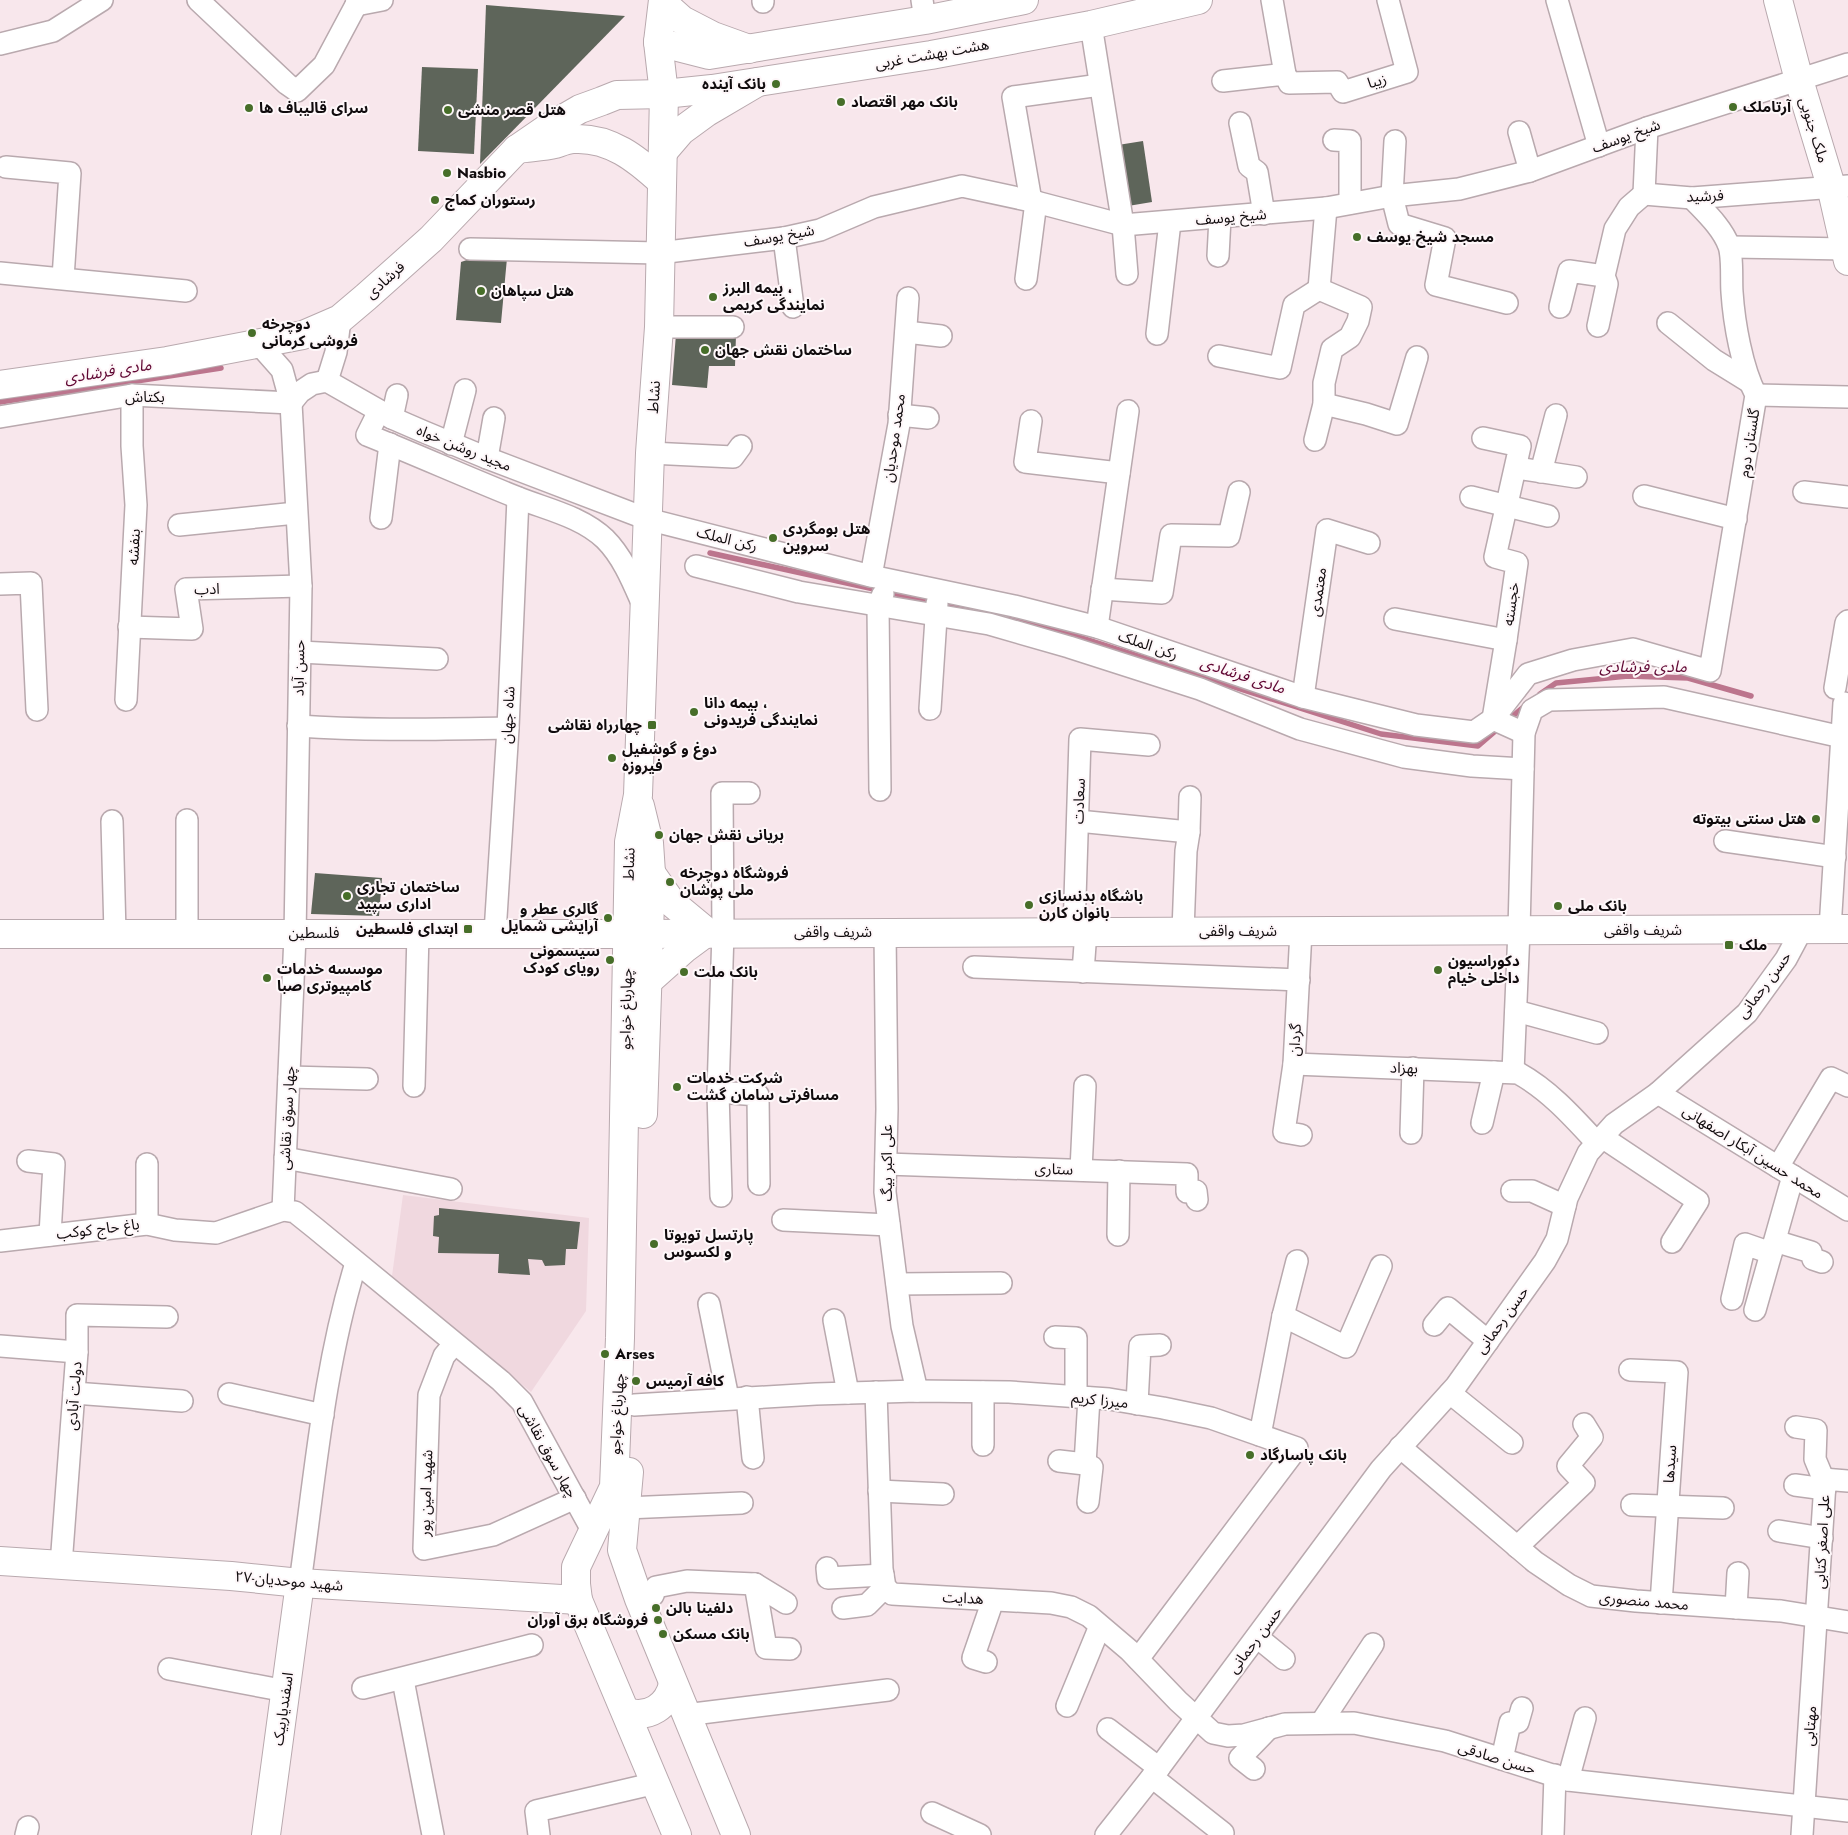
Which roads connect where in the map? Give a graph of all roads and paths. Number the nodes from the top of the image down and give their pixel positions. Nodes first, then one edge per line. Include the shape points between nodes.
1 (102, 0) edge
2 (198, 0) edge
3 (382, 0) edge
4 (1024, 0) edge
5 (1198, 0) edge
6 (1272, 0) edge
7 (1388, 0) edge
8 (1557, 0) edge
9 (1783, 1) edge
10 (662, 2) edge
11 (356, 3) edge
12 (924, 10) edge
13 (1092, 25) junction
14 (658, 42) junction
15 (0, 44) edge
16 (749, 49) junction
17 (709, 55) junction
18 (1848, 64) edge
19 (1285, 74) junction
20 (1223, 80) dead end
21 (1799, 80) junction
22 (758, 82) junction
23 (1100, 85) junction
24 (712, 89) junction
25 (664, 94) junction
26 (1240, 123) dead end
27 (1647, 128) junction
28 (1519, 132) dead end
29 (1334, 140) dead end
30 (1395, 141) dead end
31 (1598, 146) junction
32 (517, 149) junction
33 (664, 152) junction
34 (6, 167) dead end
35 (1530, 170) junction
36 (662, 182) junction
37 (1840, 186) edge
38 (1644, 194) junction
39 (1392, 196) junction
40 (1692, 198) junction
41 (1033, 202) junction
42 (1350, 203) junction
43 (1326, 208) junction
44 (1264, 214) junction
45 (1220, 218) junction
46 (1170, 222) junction
47 (1123, 226) junction
48 (784, 238) junction
49 (1730, 247) junction
50 (470, 249) dead end
51 (1846, 249) edge
52 (659, 253) junction
53 (1218, 256) dead end
54 (0, 273) edge
55 (1127, 274) dead end
56 (1604, 276) junction
57 (63, 278) junction
58 (1026, 279) dead end
59 (1318, 289) junction
60 (186, 291) dead end
61 (908, 298) dead end
62 (1507, 303) dead end
63 (793, 307) dead end
64 (1560, 307) dead end
65 (340, 319) junction
66 (1668, 323) dead end
67 (733, 326) dead end
68 (1598, 326) dead end
69 (658, 327) junction
70 (906, 332) junction
71 (1157, 334) dead end
72 (941, 336) dead end
73 (259, 344) junction
74 (1219, 356) dead end
75 (1417, 357) dead end
76 (327, 382) junction
77 (0, 385) edge
78 (1752, 388) junction
79 (465, 390) dead end
80 (132, 395) junction
81 (397, 395) dead end
82 (1848, 397) edge
83 (291, 402) junction
84 (1324, 404) junction
85 (1128, 412) dead end
86 (386, 415) junction
87 (900, 415) junction
88 (1556, 415) dead end
89 (0, 417) edge
90 (494, 418) dead end
91 (928, 418) dead end
92 (1031, 420) dead end
93 (1483, 438) dead end
94 (1315, 440) dead end
95 (390, 444) junction
96 (451, 444) junction
97 (741, 446) dead end
98 (650, 453) junction
99 (486, 458) junction
100 (1516, 468) junction
101 (1541, 472) junction
102 (1119, 473) junction
103 (1576, 477) dead end
104 (1239, 492) dead end
105 (1804, 492) dead end
106 (1644, 496) dead end
107 (1848, 496) edge
108 (1471, 497) dead end
109 (518, 498) junction
110 (1507, 505) junction
111 (296, 513) junction
112 (1548, 516) dead end
113 (381, 518) dead end
114 (1736, 519) junction
115 (648, 520) junction
116 (179, 525) dead end
117 (1369, 543) dead end
118 (696, 566) dead end
119 (880, 578) junction
120 (0, 584) edge
121 (301, 586) junction
122 (1102, 589) junction
123 (939, 590) junction
124 (644, 605) junction
125 (878, 606) junction
126 (1027, 609) junction
127 (936, 615) junction
128 (1395, 619) dead end
129 (1848, 621) edge
130 (129, 627) junction
131 (1096, 627) junction
132 (1018, 632) junction
133 (1506, 640) junction
134 (300, 652) junction
135 (437, 659) dead end
136 (1710, 671) joint
137 (1303, 697) junction
138 (126, 700) dead end
139 (930, 709) dead end
140 (37, 710) dead end
141 (1493, 719) junction
142 (1416, 725) junction
143 (298, 726) junction
144 (508, 728) junction
145 (1524, 732) junction
146 (1845, 736) edge
147 (1149, 745) dead end
148 (1410, 758) junction
149 (1523, 769) junction
150 (880, 790) dead end
151 (749, 793) dead end
152 (638, 795) junction
153 (1190, 797) dead end
154 (187, 820) dead end
155 (112, 821) dead end
156 (1078, 821) junction
157 (1189, 832) junction
158 (1725, 841) dead end
159 (1835, 857) junction
160 (651, 873) junction
161 (1839, 929) edge
162 (1519, 930) junction
163 (1802, 930) junction
164 (1080, 931) junction
165 (1183, 931) junction
166 (1301, 931) junction
167 (715, 932) junction
168 (885, 932) junction
169 (116, 933) junction
170 (187, 933) junction
171 (295, 933) junction
172 (418, 933) junction
173 (495, 933) junction
174 (638, 933) junction
175 (0, 934) edge
176 (974, 968) dead end
177 (1083, 972) junction
178 (1298, 980) junction
179 (648, 982) junction
180 (1516, 1011) junction
181 (1597, 1033) dead end
182 (1294, 1064) junction
183 (1413, 1068) junction
184 (1503, 1072) junction
185 (289, 1077) junction
186 (367, 1079) dead end
187 (414, 1086) dead end
188 (1085, 1086) dead end
189 (1848, 1086) edge
190 (718, 1092) junction
191 (1658, 1093) junction
192 (1482, 1122) dead end
193 (1411, 1132) dead end
194 (1301, 1135) dead end
195 (1600, 1140) junction
196 (285, 1158) junction
197 (28, 1161) dead end
198 (146, 1164) dead end
199 (886, 1164) junction
200 (1081, 1170) junction
201 (1119, 1172) junction
202 (1785, 1172) junction
203 (759, 1184) dead end
204 (452, 1189) dead end
205 (1512, 1191) dead end
206 (721, 1196) dead end
207 (1198, 1200) dead end
208 (1566, 1206) junction
209 (283, 1210) junction
210 (1848, 1210) edge
211 (784, 1220) dead end
212 (147, 1224) junction
213 (889, 1225) junction
214 (50, 1235) junction
215 (1118, 1235) dead end
216 (0, 1241) edge
217 (1672, 1242) dead end
218 (1773, 1247) junction
219 (1297, 1261) dead end
220 (1822, 1262) dead end
221 (356, 1263) junction
222 (1381, 1266) dead end
223 (1001, 1283) dead end
224 (897, 1284) junction
225 (1732, 1299) dead end
226 (710, 1304) dead end
227 (1755, 1310) dead end
228 (1283, 1316) junction
229 (167, 1317) dead end
230 (834, 1320) dead end
231 (1434, 1325) dead end
232 (1055, 1337) dead end
233 (1488, 1341) junction
234 (454, 1344) junction
235 (1160, 1345) dead end
236 (0, 1346) edge
237 (77, 1352) junction
238 (1630, 1370) dead end
239 (917, 1391) junction
240 (876, 1392) junction
241 (983, 1392) junction
242 (74, 1393) junction
243 (848, 1393) junction
244 (1450, 1393) junction
245 (230, 1394) dead end
246 (1082, 1397) junction
247 (737, 1398) junction
248 (182, 1400) dead end
249 (1137, 1404) junction
250 (634, 1405) junction
251 (323, 1416) junction
252 (1584, 1424) dead end
253 (1796, 1427) dead end
254 (1260, 1435) junction
255 (1512, 1443) dead end
256 (983, 1444) dead end
257 (1400, 1447) junction
258 (753, 1458) dead end
259 (1059, 1462) dead end
260 (1085, 1464) junction
261 (1848, 1481) edge
262 (1824, 1484) junction
263 (1795, 1485) dead end
264 (879, 1491) junction
265 (943, 1494) dead end
266 (575, 1498) junction
267 (1088, 1502) dead end
268 (742, 1503) dead end
269 (1632, 1505) dead end
270 (1668, 1505) junction
271 (626, 1508) junction
272 (1723, 1508) dead end
273 (1779, 1531) dead end
274 (1822, 1538) junction
275 (590, 1539) junction
276 (1517, 1547) junction
277 (622, 1550) junction
278 (0, 1561) edge
279 (61, 1565) junction
280 (827, 1568) dead end
281 (1738, 1573) dead end
282 (884, 1581) junction
283 (300, 1583) junction
284 (755, 1584) junction
285 (1004, 1595) junction
286 (639, 1599) junction
287 (578, 1600) junction
288 (786, 1603) dead end
289 (1661, 1603) junction
290 (843, 1608) dead end
291 (1736, 1608) junction
292 (1817, 1617) junction
293 (1848, 1622) edge
294 (1100, 1626) junction
295 (1257, 1637) junction
296 (1373, 1644) dead end
297 (532, 1645) dead end
298 (790, 1649) dead end
299 (1284, 1658) dead end
300 (1138, 1659) junction
301 (986, 1662) dead end
302 (169, 1669) dead end
303 (403, 1680) junction
304 (673, 1684) junction
305 (363, 1688) dead end
306 (888, 1690) dead end
307 (286, 1691) junction
308 (1067, 1706) dead end
309 (1522, 1708) dead end
310 (626, 1712) junction
311 (685, 1715) junction
312 (1196, 1718) junction
313 (1584, 1718) dead end
314 (1321, 1723) junction
315 (1269, 1728) junction
316 (1108, 1729) dead end
317 (1502, 1759) junction
318 (1254, 1770) dead end
319 (1156, 1773) junction
320 (1561, 1778) junction
321 (656, 1783) junction
322 (1804, 1806) junction
323 (1848, 1811) edge
324 (932, 1813) dead end
325 (1223, 1833) dead end
326 (1109, 1834) edge
327 (266, 1835) edge
328 (432, 1835) edge
329 (539, 1835) edge
330 (677, 1835) edge
331 (736, 1835) edge
332 (980, 1835) edge
333 (1552, 1835) edge
334 (1802, 1835) edge

1 - 15 street via 53,31
2 - 11 street via 297,91 324,65
3 - 11 street
4 - 12 main road
5 - 13 main road, هشت بهشت غربی
6 - 19 street
7 - 19 street, زیبا via 1406,72 1343,92 1337,82 1290,83
8 - 31 street
9 - 21 main road, ملک جنوبی
10 - 14 main road, نشاط
10 - 16 main road via 682,20
12 - 16 main road
13 - 22 main road, هشت بهشت غربی
13 - 23 street
14 - 17 main road
14 - 25 main road, نشاط
16 - 17 main road
17 - 24 main road via 701,62 699,73 703,83
18 - 21 street, شیخ یوسف
19 - 20 street, زیبا
21 - 27 street, شیخ یوسف
21 - 37 main road, ملک جنوبی
22 - 24 main road, هشت بهشت غربی
22 - 33 main road via 681,131
23 - 41 street via 1013,97
23 - 47 street
24 - 25 main road, هشت بهشت غربی
25 - 32 main road, فرشادی via 617,95 602,100 580,109
25 - 33 main road, نشاط
26 - 44 street via 1249,166 1257,172
27 - 31 street, شیخ یوسف
27 - 38 street
28 - 35 street
29 - 42 street via 1350,141
30 - 39 street
31 - 35 street, شیخ یوسف
32 - 36 main road via 573,139 592,140 627,152
32 - 65 main road, فرشادی via 431,239
33 - 36 main road, نشاط
34 - 57 street via 70,173
35 - 39 street, شیخ یوسف via 1459,189
36 - 52 main road, نشاط
37 - 40 street, فرشید
37 - 51 main road, ملک جنوبی
38 - 40 street, فرشید
38 - 56 street via 1615,229
39 - 42 street, شیخ یوسف
39 - 62 street via 1399,224 1445,238 1436,285
40 - 49 street, گلستان دوم via 1719,228
41 - 47 street, شیخ یوسف
41 - 48 street, شیخ یوسف via 962,186 874,207 820,230
41 - 58 street
42 - 43 street, شیخ یوسف
43 - 44 street, شیخ یوسف
43 - 59 street
44 - 45 street, شیخ یوسف
45 - 46 street, شیخ یوسف
45 - 53 street
46 - 47 street, شیخ یوسف
46 - 71 street
47 - 55 street
48 - 52 street, شیخ یوسف
48 - 63 street
49 - 51 street
49 - 78 street, گلستان دوم via 1732,295 1742,357
50 - 52 street
52 - 69 main road, نشاط
54 - 57 street
56 - 64 street via 1569,270
56 - 68 street via 1607,284
57 - 60 street
59 - 74 street via 1294,305 1280,368
59 - 84 street via 1361,307 1350,336 1332,349 1324,383
61 - 70 street, محمد موحدیان
65 - 73 main road, فرشادی via 303,335
65 - 76 street via 336,352
66 - 78 street
67 - 69 street
69 - 98 main road, نشاط
70 - 72 street
70 - 87 street, محمد موحدیان
73 - 77 main road, فرشادی via 168,361
73 - 83 street, حسن آباد via 282,370
75 - 84 street via 1397,424
76 - 83 street via 312,384
76 - 86 street, مجید روشن خواه
78 - 82 street
78 - 114 street, گلستان دوم
79 - 96 street
80 - 83 street, بکتاش
80 - 89 street, بکتاش
80 - 130 street, بنفشه via 136,505
81 - 86 street
83 - 111 street, حسن آباد
84 - 94 street
85 - 102 street
86 - 95 street, مجید روشن خواه via 367,435
86 - 96 street, مجید روشن خواه
87 - 91 street
87 - 119 street, محمد موحدیان
88 - 101 street
90 - 99 street
92 - 102 street via 1025,462
93 - 100 street, خجسته via 1520,446
95 - 109 street, مجید روشن خواه
95 - 113 street
96 - 99 street, مجید روشن خواه
97 - 98 street via 733,457
98 - 115 main road, نشاط
99 - 115 street, مجید روشن خواه
100 - 101 street
100 - 110 street, خجسته
101 - 103 street
102 - 122 street
104 - 122 street via 1229,536 1171,535 1162,593
105 - 107 street
106 - 114 street
108 - 110 street
109 - 124 street, مجید روشن خواه via 561,513 586,525 604,539 619,557
109 - 144 street, شاه جهان
110 - 112 street
110 - 133 street, خجسته via 1495,557 1517,563
111 - 116 street
111 - 121 street, حسن آباد
114 - 136 street, گلستان دوم
115 - 119 street, رکن الملک
115 - 124 main road, نشاط
117 - 137 street, معتمدی via 1327,530
118 - 125 street, رکن الملک via 799,592
119 - 123 street, رکن الملک
119 - 125 street, محمد موحدیان
120 - 140 street via 31,583
121 - 130 street, ادب via 186,589 192,629
121 - 134 street, حسن آباد
122 - 131 street
123 - 126 street, رکن الملک
123 - 127 street
124 - 152 main road, نشاط
125 - 127 street, رکن الملک
125 - 150 street
126 - 131 street, رکن الملک
126 - 132 street
127 - 132 street, رکن الملک
127 - 139 street
128 - 133 street
129 - 146 street via 1840,696
130 - 138 street, بنفشه
131 - 137 street, رکن الملک
132 - 148 street, رکن الملک via 1200,689 1300,729
133 - 141 street, خجسته
134 - 135 street
134 - 143 street, حسن آباد
136 - 141 street, رکن الملک via 1633,649 1572,660 1528,674
137 - 142 street, رکن الملک
141 - 142 street, رکن الملک via 1474,732
141 - 145 street
142 - 148 street
143 - 144 street via 391,730
143 - 171 street, حسن آباد
144 - 173 street, شاه جهان
145 - 146 street via 1532,710 1549,700 1664,697
145 - 149 street
146 - 159 street
147 - 156 street, سعادت via 1080,739
148 - 149 street, رکن الملک
149 - 162 street
151 - 167 street via 722,793
152 - 160 main road, نشاط via 649,843
152 - 174 main road, نشاط via 629,842
153 - 157 street
154 - 170 street
155 - 169 street
156 - 157 street
156 - 164 street, سعادت
157 - 165 street
158 - 159 street
159 - 161 street
160 - 167 main road via 672,903
160 - 174 main road, نشاط
161 - 163 main road, شریف واقفی
162 - 163 main road, شریف واقفی
162 - 166 main road, شریف واقفی
162 - 180 street
163 - 191 street, حسن رحمانی via 1786,959 1746,1012
164 - 165 main road, شریف واقفی
164 - 168 main road, شریف واقفی
164 - 177 street
165 - 166 main road, شریف واقفی
166 - 178 street, گردان
167 - 168 main road, شریف واقفی
167 - 174 main road, شریف واقفی
167 - 179 main road via 684,949
167 - 190 street
168 - 199 street, علی اکبر بیگ
169 - 170 main road, فلسطین
169 - 175 main road, فلسطین
170 - 171 main road, فلسطین
171 - 172 main road, فلسطین
171 - 185 street, چهار سوق نقاشی
172 - 173 main road, فلسطین
172 - 187 street
173 - 174 main road, فلسطین
174 - 179 main road, چهارباغ خواجو
174 - 275 main road, چهارباغ خواجو via 614,1487
176 - 177 street
177 - 178 street
178 - 182 street, گردان
179 - 250 main road, چهارباغ خواجو
180 - 181 street
180 - 184 street
182 - 183 street, بهزاد
182 - 194 street, گردان via 1284,1132
183 - 184 street, بهزاد
183 - 193 street
184 - 192 street
184 - 195 street, بهزاد via 1518,1073 1535,1082
185 - 186 street
185 - 196 street, چهار سوق نقاشی
188 - 200 street
189 - 202 street via 1831,1078
190 - 203 street via 758,1095
190 - 206 street
191 - 195 street, حسن رحمانی via 1614,1124
191 - 202 street, محمد حسین آبکار اصفهانی
195 - 208 street, حسن رحمانی via 1588,1153
195 - 217 street via 1698,1201
196 - 204 street
196 - 209 street, چهار سوق نقاشی
197 - 214 street via 54,1164
198 - 212 street
199 - 200 street, ستاری
199 - 213 street, علی اکبر بیگ
200 - 201 street, ستاری
201 - 207 street, ستاری via 1187,1174 1187,1192 1196,1191
201 - 215 street
202 - 210 street, محمد حسین آبکار اصفهانی
202 - 218 street
205 - 208 street via 1532,1192
208 - 233 street, حسن رحمانی via 1558,1239
209 - 212 street, باغ حاج کوکب via 216,1233
209 - 221 street, چهار سوق نقاشی via 295,1212
211 - 213 street
212 - 214 street, باغ حاج کوکب
213 - 224 street, علی اکبر بیگ
214 - 216 street, باغ حاج کوکب
218 - 220 street via 1811,1252 1813,1258
218 - 225 street via 1745,1244
218 - 227 street
219 - 228 street
221 - 234 street, چهار سوق نقاشی
221 - 251 street via 345,1300
222 - 228 street via 1346,1347
223 - 224 street
224 - 239 street, علی اکبر بیگ via 902,1326
226 - 247 street
228 - 254 street
229 - 237 street, دولت آبادی via 77,1316
230 - 243 street
231 - 233 street via 1448,1308
232 - 246 street via 1076,1338
233 - 244 street, حسن رحمانی
234 - 266 street, چهار سوق نقاشی via 522,1402
234 - 266 street, شهید امین پور via 444,1356 428,1395 424,1549 493,1535
235 - 249 street via 1140,1346
236 - 237 street
237 - 242 street, دولت آبادی
238 - 270 street, سیدها via 1677,1372
239 - 240 street, میرزا کریم
239 - 241 street, میرزا کریم
240 - 243 street, میرزا کریم
240 - 264 street
241 - 246 street, میرزا کریم
241 - 256 street
242 - 248 street
242 - 279 street, دولت آبادی
243 - 247 street, میرزا کریم
244 - 255 street
244 - 257 street, حسن رحمانی
245 - 251 street
246 - 249 street, میرزا کریم
246 - 260 street
247 - 250 street, میرزا کریم
247 - 258 street
249 - 254 street, میرزا کریم via 1212,1418
250 - 271 main road, چهارباغ خواجو
251 - 283 street
252 - 276 street via 1592,1437 1568,1466 1584,1482
253 - 262 street, علی اصغر کتابی via 1816,1430 1815,1459
254 - 300 street, میرزا کریم via 1297,1448
257 - 276 street, محمد منصوری
257 - 295 street, حسن رحمانی via 1381,1468
259 - 260 street
260 - 267 street via 1092,1467
261 - 262 street
262 - 263 street
262 - 274 street, علی اصغر کتابی
264 - 265 street
264 - 282 street
266 - 275 street, چهار سوق نقاشی
268 - 271 street
269 - 270 street
270 - 272 street
270 - 289 street, سیدها
271 - 277 main road, چهارباغ خواجو
273 - 274 street
274 - 292 street, علی اصغر کتابی
275 - 277 main road via 615,1542
275 - 287 main road, چهارباغ خواجو via 576,1567
276 - 289 street, محمد منصوری via 1569,1585 1592,1596
277 - 286 main road, چهارباغ خواجو
278 - 279 main road, ۲۷-شهید موحدیان
279 - 283 main road, ۲۷-شهید موحدیان
280 - 282 street via 828,1578
281 - 291 street
282 - 285 street, هدایت via 892,1594
282 - 290 street via 867,1605
283 - 287 main road, ۲۷-شهید موحدیان
283 - 307 main road, اسفندیاربیک
284 - 286 street via 701,1588 686,1581 656,1588 652,1595
284 - 288 street
284 - 298 street via 766,1648
285 - 294 street, هدایت via 1070,1607 1089,1616
285 - 301 street via 973,1658
286 - 304 main road, چهارباغ خواجو
287 - 310 main road, چهارباغ خواجو
289 - 291 street, محمد منصوری
291 - 292 street, محمد منصوری
292 - 293 street, محمد منصوری
292 - 322 street, مهتابی
294 - 300 street, هدایت
294 - 308 street
295 - 299 street
295 - 312 street, حسن رحمانی
296 - 314 street
297 - 303 street
300 - 312 street, هدایت
302 - 307 street
303 - 305 street
303 - 328 street
304 - 310 main road via 668,1698 655,1710 641,1715
304 - 311 main road, چهارباغ خواجو
306 - 311 street
307 - 327 main road, اسفندیاربیک
309 - 317 street via 1518,1722 1510,1723
310 - 321 main road, چهارباغ خواجو
311 - 331 main road, چهارباغ خواجو
312 - 315 street, حسن صادقی via 1214,1733 1228,1736
312 - 319 street, حسن رحمانی
313 - 320 street
314 - 315 street, حسن صادقی
314 - 317 street, حسن صادقی via 1354,1723 1436,1740
315 - 318 street via 1240,1758
316 - 319 street
317 - 320 street, حسن صادقی
319 - 325 street
319 - 326 street, حسن رحمانی
320 - 322 street, حسن صادقی
320 - 333 street
321 - 329 street via 536,1811
321 - 330 main road, چهارباغ خواجو
322 - 323 street, حسن صادقی
322 - 334 street, مهتابی
324 - 332 street

